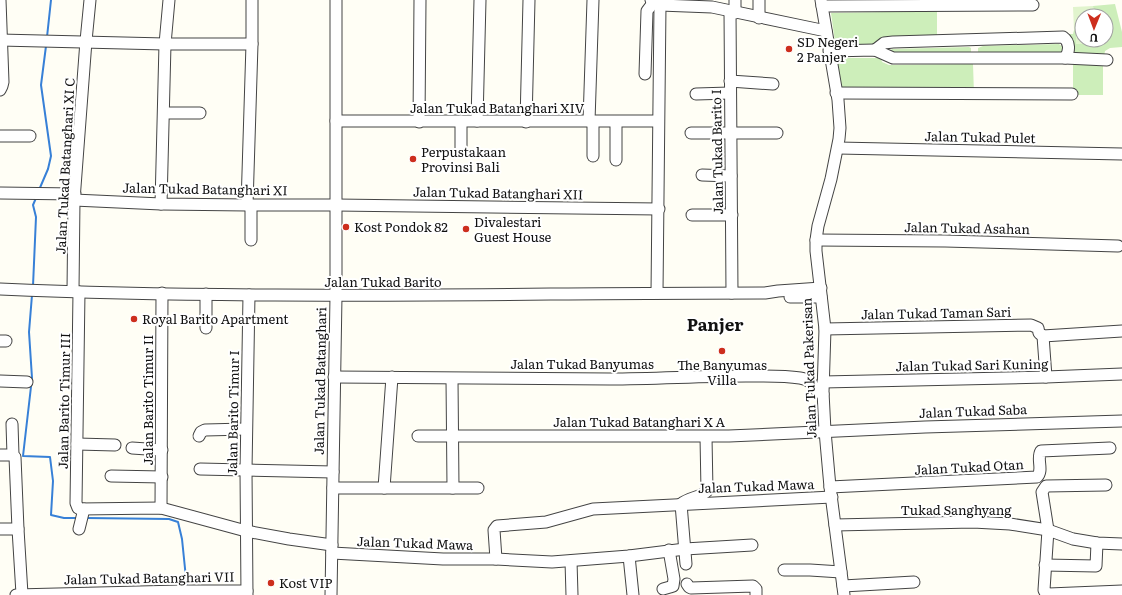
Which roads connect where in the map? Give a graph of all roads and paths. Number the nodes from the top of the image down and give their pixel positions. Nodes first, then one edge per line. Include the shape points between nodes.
1 (90, 0) edge
2 (169, 0) edge
3 (252, 0) edge
4 (336, 0) edge
5 (420, 0) edge
6 (480, 0) edge
7 (529, 0) edge
8 (592, 0) edge
9 (735, 0) edge
10 (760, 0) edge
11 (0, 1) edge
12 (655, 2) edge
13 (822, 3) edge
14 (712, 4) edge
15 (1033, 5) dead end
16 (733, 12) junction
17 (759, 18) junction
18 (822, 31) junction
19 (1, 40) edge
20 (974, 40) junction
21 (86, 42) junction
22 (165, 44) junction
23 (252, 44) junction
24 (876, 50) junction
25 (829, 51) junction
26 (1065, 58) junction
27 (974, 59) junction
28 (1107, 60) dead end
29 (645, 74) dead end
30 (730, 81) junction
31 (773, 84) dead end
32 (0, 90) edge
33 (730, 93) junction
34 (836, 93) junction
35 (696, 94) dead end
36 (1072, 94) dead end
37 (164, 113) junction
38 (200, 113) dead end
39 (336, 121) junction
40 (461, 121) junction
41 (477, 121) junction
42 (591, 121) junction
43 (658, 121) junction
44 (419, 122) junction
45 (526, 122) junction
46 (616, 122) junction
47 (691, 133) dead end
48 (731, 133) junction
49 (777, 133) dead end
50 (0, 136) edge
51 (30, 136) dead end
52 (838, 148) junction
53 (461, 151) dead end
54 (1122, 154) edge
55 (593, 156) dead end
56 (616, 160) dead end
57 (702, 175) dead end
58 (731, 176) junction
59 (0, 193) edge
60 (74, 197) junction
61 (161, 204) junction
62 (249, 205) junction
63 (336, 205) junction
64 (659, 209) junction
65 (692, 215) dead end
66 (732, 216) junction
67 (251, 240) dead end
68 (816, 240) junction
69 (1118, 246) dead end
70 (0, 289) edge
71 (76, 291) junction
72 (162, 293) junction
73 (657, 293) junction
74 (732, 293) junction
75 (821, 293) junction
76 (206, 294) junction
77 (249, 295) junction
78 (336, 296) junction
79 (206, 328) dead end
80 (824, 329) junction
81 (1122, 331) edge
82 (1042, 336) junction
83 (1122, 374) edge
84 (334, 377) junction
85 (392, 377) junction
86 (1046, 377) junction
87 (452, 379) junction
88 (0, 381) edge
89 (27, 382) dead end
90 (824, 382) junction
91 (823, 394) junction
92 (1122, 421) edge
93 (12, 424) dead end
94 (246, 430) junction
95 (825, 432) junction
96 (452, 435) junction
97 (199, 436) dead end
98 (418, 436) dead end
99 (706, 436) junction
100 (77, 444) junction
101 (115, 445) dead end
102 (132, 448) dead end
103 (1110, 448) dead end
104 (162, 450) junction
105 (0, 455) edge
106 (14, 455) junction
107 (200, 469) dead end
108 (246, 470) junction
109 (333, 472) junction
110 (111, 476) dead end
111 (162, 477) junction
112 (1106, 484) dead end
113 (333, 488) junction
114 (384, 488) junction
115 (453, 488) junction
116 (478, 488) dead end
117 (831, 492) junction
118 (681, 504) junction
119 (161, 508) junction
120 (835, 525) junction
121 (18, 528) junction
122 (0, 529) edge
123 (1048, 530) junction
124 (246, 531) junction
125 (1097, 543) junction
126 (1122, 544) edge
127 (752, 545) dead end
128 (332, 549) junction
129 (685, 549) junction
130 (669, 550) junction
131 (629, 556) junction
132 (496, 559) junction
133 (571, 561) junction
134 (686, 564) dead end
135 (1045, 565) junction
136 (784, 570) dead end
137 (841, 572) junction
138 (914, 582) dead end
139 (687, 584) dead end
140 (663, 589) dead end
141 (844, 590) edge
142 (1122, 591) edge
143 (247, 593) edge
144 (19, 595) edge
145 (331, 595) edge
146 (572, 595) edge
147 (633, 595) edge
148 (756, 595) edge

1 - 21 street, Jalan Tukad Batanghari XI C
2 - 22 street
3 - 23 street
4 - 39 street, Jalan Tukad Batanghari
5 - 44 street
6 - 41 street
7 - 45 street
8 - 42 street
9 - 16 street, Jalan Tukad Barito I
10 - 17 street
11 - 19 street
12 - 14 street
12 - 29 street via 646,11
12 - 43 street
13 - 15 street
13 - 18 street, Jalan Tukad Pakerisan
14 - 16 street
16 - 17 street
16 - 30 street, Jalan Tukad Barito I
17 - 18 street
18 - 25 street, Jalan Tukad Pakerisan
19 - 21 street
19 - 32 street via 3,82
20 - 24 street via 893,42 884,43
20 - 26 street via 1063,37 1069,47
20 - 27 street
21 - 22 street
21 - 60 street, Jalan Tukad Batanghari XI C
22 - 23 street
22 - 37 street
23 - 62 street
24 - 25 street
24 - 27 street via 892,58
25 - 34 street, Jalan Tukad Pakerisan
26 - 27 street
26 - 28 street
30 - 31 street
30 - 33 street, Jalan Tukad Barito I
33 - 35 street
33 - 48 street, Jalan Tukad Barito I
34 - 36 street
34 - 52 street, Jalan Tukad Pakerisan via 840,122
37 - 38 street
37 - 61 street
39 - 44 street, Jalan Tukad Batanghari XIV
39 - 63 street, Jalan Tukad Batanghari
40 - 41 street, Jalan Tukad Batanghari XIV
40 - 44 street, Jalan Tukad Batanghari XIV
40 - 53 street
41 - 45 street, Jalan Tukad Batanghari XIV
42 - 45 street, Jalan Tukad Batanghari XIV
42 - 46 street, Jalan Tukad Batanghari XIV
42 - 55 street
43 - 46 street, Jalan Tukad Batanghari XIV
43 - 64 street
46 - 56 street
47 - 48 street
48 - 49 street
48 - 58 street, Jalan Tukad Barito I
50 - 51 street
52 - 54 street, Jalan Tukad Pulet
52 - 68 street, Jalan Tukad Pakerisan
57 - 58 street
58 - 66 street, Jalan Tukad Barito I
59 - 60 street, Jalan Tukad Batanghari XI
60 - 61 street, Jalan Tukad Batanghari XI
60 - 71 street, Jalan Tukad Batanghari XI C
61 - 62 street, Jalan Tukad Batanghari XI
62 - 63 street, Jalan Tukad Batanghari XI
62 - 67 street
63 - 64 street, Jalan Tukad Batanghari XII
63 - 78 street, Jalan Tukad Batanghari
64 - 73 street
65 - 66 street
66 - 74 street, Jalan Tukad Barito I
68 - 69 street, Jalan Tukad Asahan
68 - 75 street, Jalan Tukad Pakerisan
70 - 71 street, Jalan Tukad Barito
71 - 72 street, Jalan Tukad Barito
71 - 100 street, Jalan Barito Timur III
72 - 76 street, Jalan Tukad Barito
72 - 104 street, Jalan Barito Timur II
73 - 74 street, Jalan Tukad Barito
73 - 78 street, Jalan Tukad Barito
74 - 75 street, Jalan Tukad Barito
75 - 80 street, Jalan Tukad Pakerisan
76 - 77 street, Jalan Tukad Barito
76 - 79 street
77 - 78 street, Jalan Tukad Barito
77 - 94 street, Jalan Barito Timur I
78 - 84 street, Jalan Tukad Batanghari
80 - 82 street, Jalan Tukad Taman Sari via 1031,325 1038,328
80 - 90 street, Jalan Tukad Pakerisan
81 - 82 street
82 - 86 street
83 - 86 street, Jalan Tukad Sari Kuning
84 - 85 street, Jalan Tukad Banyumas
84 - 109 street, Jalan Tukad Batanghari
85 - 87 street, Jalan Tukad Banyumas
85 - 114 street
86 - 90 street, Jalan Tukad Sari Kuning
87 - 91 street, Jalan Tukad Banyumas via 773,376 808,380
87 - 96 street
88 - 89 street
90 - 91 street, Jalan Tukad Pakerisan
91 - 95 street, Jalan Tukad Pakerisan
92 - 95 street, Jalan Tukad Saba
93 - 106 street
94 - 97 street via 205,430
94 - 108 street, Jalan Barito Timur I
95 - 99 street, Jalan Tukad Batanghari X A
95 - 117 street, Jalan Tukad Pakerisan
96 - 98 street, Jalan Tukad Batanghari X A
96 - 99 street, Jalan Tukad Batanghari X A
96 - 115 street
99 - 118 street via 707,492
100 - 101 street
100 - 119 street, Jalan Barito Timur III via 76,503 81,517
102 - 104 street
103 - 117 street, Jalan Tukad Otan via 1041,451 1040,472 1037,477
104 - 111 street, Jalan Barito Timur II
105 - 106 street
106 - 121 street
107 - 108 street
108 - 109 street
108 - 124 street, Jalan Barito Timur I
109 - 113 street, Jalan Tukad Batanghari
110 - 111 street
111 - 119 street, Jalan Barito Timur II
112 - 123 street via 1046,486 1042,492
113 - 114 street
113 - 128 street, Jalan Tukad Batanghari
114 - 115 street
115 - 116 street
117 - 118 street, Jalan Tukad Mawa
117 - 120 street, Jalan Tukad Pakerisan
118 - 129 street, Jalan Tukad Mawa
118 - 132 street, Jalan Tukad Mawa via 593,509 546,522 497,526 494,530
119 - 124 street
120 - 123 street, Tukad Sanghyang via 973,522
120 - 137 street, Jalan Tukad Pakerisan
121 - 122 street
121 - 144 street
123 - 125 street, Tukad Sanghyang via 1073,539
123 - 135 street
124 - 128 street
124 - 143 street, Jalan Tukad Batanghari VII
125 - 126 street, Tukad Sanghyang
125 - 135 street via 1096,566
127 - 129 street, Jalan Tukad Mawa
128 - 132 street, Jalan Tukad Mawa via 443,559
128 - 145 street, Jalan Tukad Batanghari
129 - 130 street, Jalan Tukad Mawa
129 - 134 street
130 - 131 street, Jalan Tukad Mawa
130 - 140 street via 674,583
131 - 133 street, Jalan Tukad Mawa
131 - 147 street
132 - 133 street, Jalan Tukad Mawa
133 - 146 street
135 - 142 street via 1045,592 1049,594
136 - 137 street
137 - 141 street, Jalan Tukad Pakerisan
138 - 141 street
139 - 148 street via 691,588 753,586
143 - 144 street, Jalan Tukad Batanghari VII via 185,591

